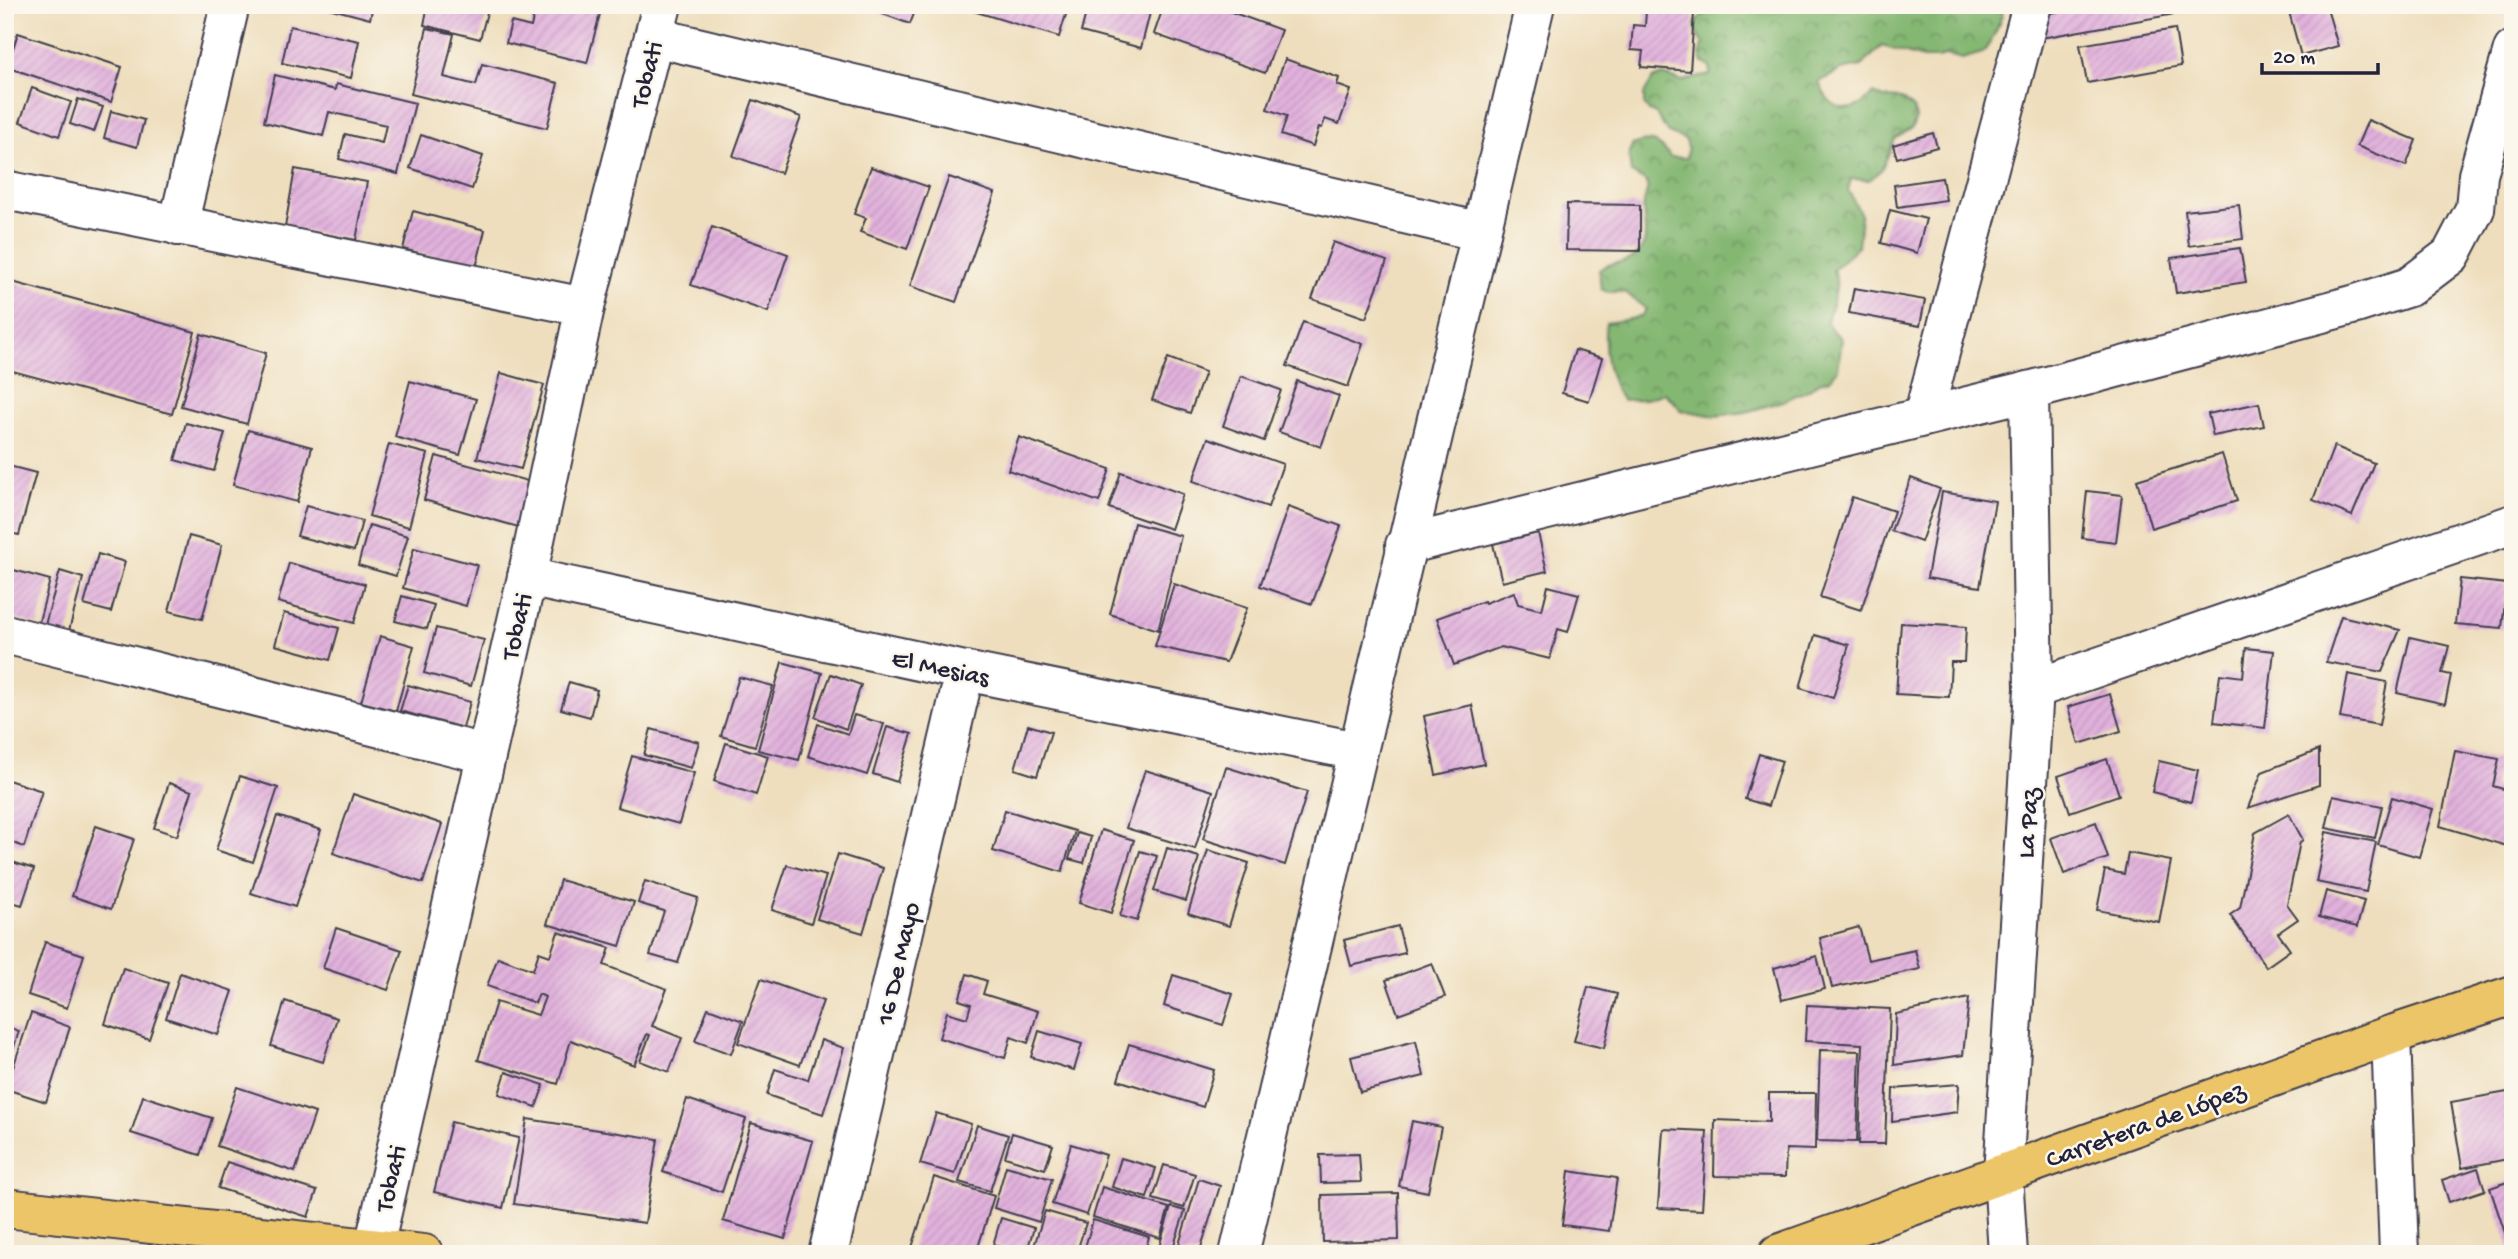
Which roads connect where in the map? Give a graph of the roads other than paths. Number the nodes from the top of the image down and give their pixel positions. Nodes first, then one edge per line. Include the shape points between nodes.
1 (230, 5) edge
2 (1535, 5) edge
3 (2032, 5) edge
4 (658, 21) edge
5 (2513, 50) edge
6 (2496, 170) edge
7 (5, 190) edge
8 (178, 226) junction
9 (1480, 232) junction
10 (585, 307) junction
11 (2029, 391) junction
12 (1923, 417) junction
13 (2513, 524) edge
14 (1405, 545) junction
15 (527, 577) junction
16 (5, 634) edge
17 (965, 671) junction
18 (2034, 689) junction
19 (1357, 751) junction
20 (485, 754) junction
21 (2513, 995) edge
22 (2391, 1035) junction
23 (2003, 1174) junction
24 (5, 1208) edge
25 (374, 1247) junction
26 (424, 1254) edge
27 (828, 1254) edge
28 (1238, 1254) edge
29 (1778, 1254) edge
30 (2008, 1254) edge
31 (2399, 1254) edge

1 - 8 street
2 - 9 street
3 - 12 street
4 - 9 street
4 - 10 street, Tobati
5 - 6 street
6 - 11 street via 2451,255 2409,287
7 - 8 street
8 - 10 street
9 - 14 street
10 - 15 street, Tobati
11 - 12 street
11 - 18 street, La Paz
12 - 14 street
13 - 18 street
14 - 19 street
15 - 17 street, El Mesias
15 - 20 street, Tobati
16 - 20 street
17 - 19 street, El Mesias
17 - 27 street, 16 De Mayo
18 - 23 street, La Paz
19 - 28 street
20 - 25 street, Tobati
21 - 22 main road, Carretera de López
22 - 23 main road, Carretera de López
22 - 31 street
23 - 29 main road, Carretera de López
23 - 30 street, La Paz
24 - 25 main road
25 - 26 main road

